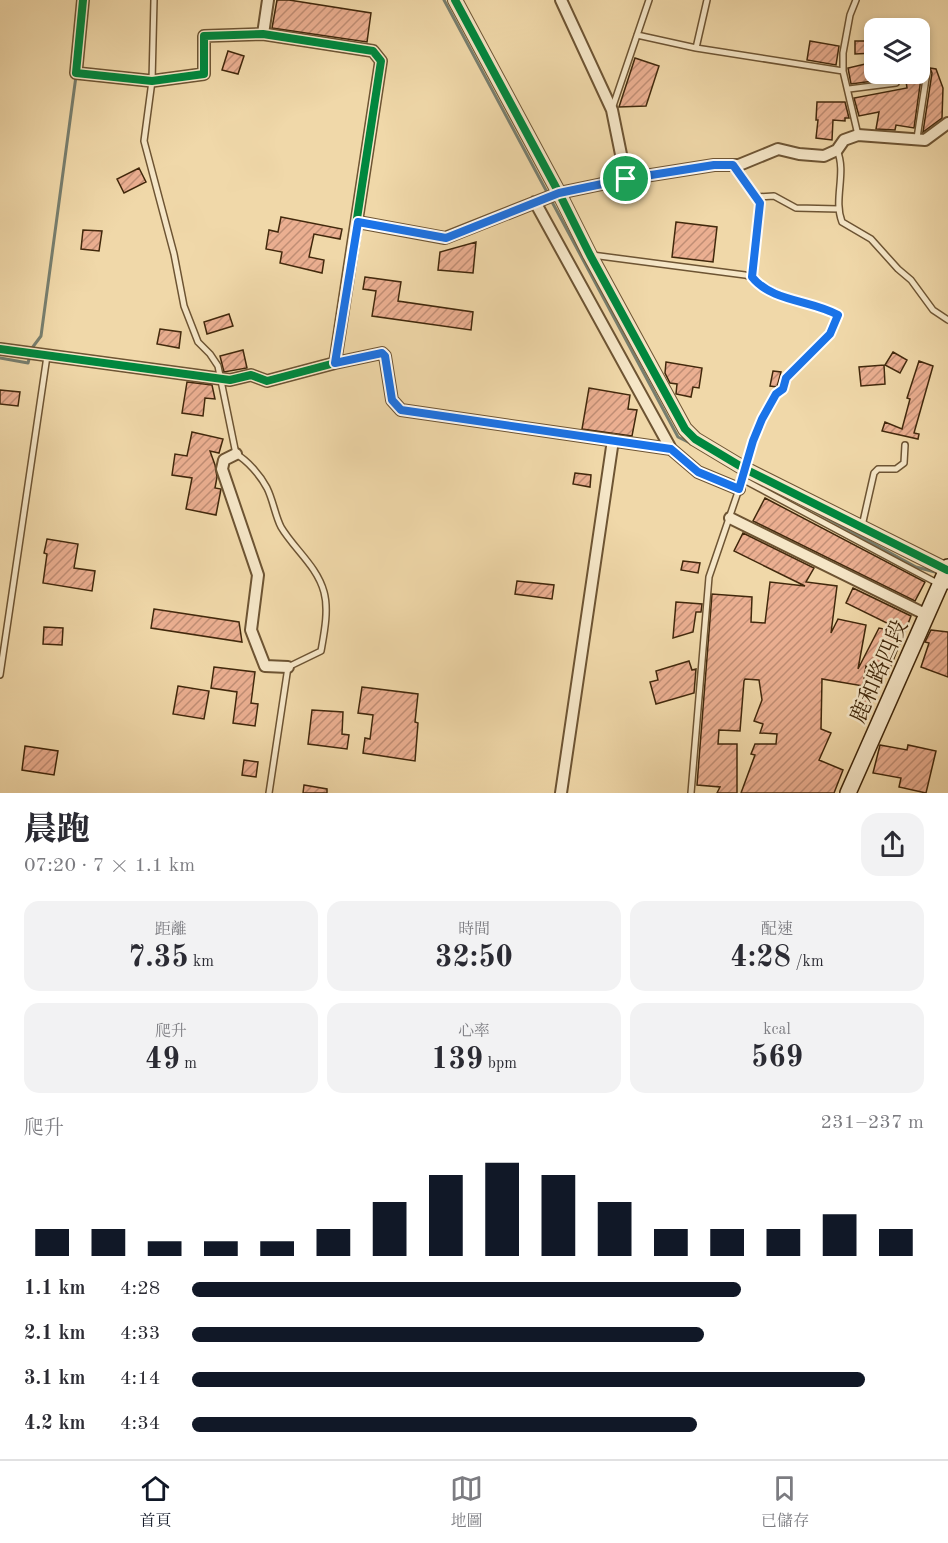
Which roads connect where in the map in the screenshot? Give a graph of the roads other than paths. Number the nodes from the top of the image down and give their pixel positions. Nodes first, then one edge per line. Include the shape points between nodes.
1 (83, 0) edge
2 (154, 0) edge
3 (268, 0) edge
4 (455, 0) edge
5 (561, 0) edge
6 (649, 0) edge
7 (707, 0) edge
8 (856, 0) edge
9 (263, 34) junction
10 (637, 35) junction
11 (696, 48) junction
12 (843, 71) junction
13 (152, 81) junction
14 (889, 84) edge
15 (925, 84) edge
16 (849, 90) junction
17 (612, 110) junction
18 (948, 123) edge
19 (858, 135) junction
20 (917, 138) junction
21 (837, 150) junction
22 (733, 165) junction
23 (626, 179) junction
24 (548, 197) junction
25 (756, 197) junction
26 (839, 209) junction
27 (358, 222) junction
28 (590, 255) junction
29 (752, 277) junction
30 (948, 321) edge
31 (0, 349) edge
32 (47, 356) junction
33 (335, 363) junction
34 (221, 378) junction
35 (613, 440) junction
36 (906, 445) dead end
37 (671, 449) junction
38 (236, 454) junction
39 (742, 479) junction
40 (729, 518) junction
41 (862, 528) junction
42 (948, 569) edge
43 (944, 585) edge
44 (927, 615) junction
45 (288, 668) junction
46 (0, 675) edge
47 (269, 793) edge
48 (561, 793) edge
49 (692, 793) edge
50 (848, 793) edge

1 - 13 street via 76,73
2 - 13 lane
3 - 9 street
4 - 24 street
5 - 17 street
6 - 10 lane
7 - 11 lane
8 - 12 lane via 848,24
9 - 13 street via 204,36 204,74
9 - 27 street via 374,51 381,61
10 - 11 lane
10 - 17 lane
11 - 12 lane
12 - 16 lane
13 - 34 lane via 144,141 184,306 198,342 218,366
14 - 16 lane
15 - 20 lane
16 - 19 lane
17 - 23 street
18 - 20 street via 925,140
19 - 20 street
19 - 21 street via 844,140
21 - 22 street via 824,156 778,149
21 - 26 lane via 841,164
22 - 23 street
22 - 25 lane
23 - 24 street
24 - 27 street via 446,238
24 - 28 street
24 - 37 street
25 - 26 lane via 774,196 796,208
25 - 29 lane via 760,203
26 - 30 lane via 842,222 871,239 911,280 933,310
27 - 33 street
28 - 29 lane
28 - 39 street via 685,429
29 - 39 lane via 785,297 838,315 830,334 786,378 783,389 776,394 753,441
31 - 32 street
32 - 34 street
32 - 46 lane
33 - 34 street via 267,381 251,375
33 - 35 street via 382,353 392,400 401,410
34 - 38 lane
35 - 37 street
35 - 48 street
36 - 41 lane via 904,463 896,469 878,469 874,473
37 - 39 street via 698,472
38 - 45 street via 224,460 222,469 258,575 251,630 265,666
38 - 45 lane via 266,487 282,528 312,567 324,591 321,651
39 - 40 lane
39 - 41 street
39 - 43 lane
40 - 44 street
40 - 49 lane via 709,577
41 - 42 street
42 - 43 main road, 鹿和路四段
43 - 44 main road, 鹿和路四段
44 - 50 main road, 鹿和路四段
45 - 47 lane

